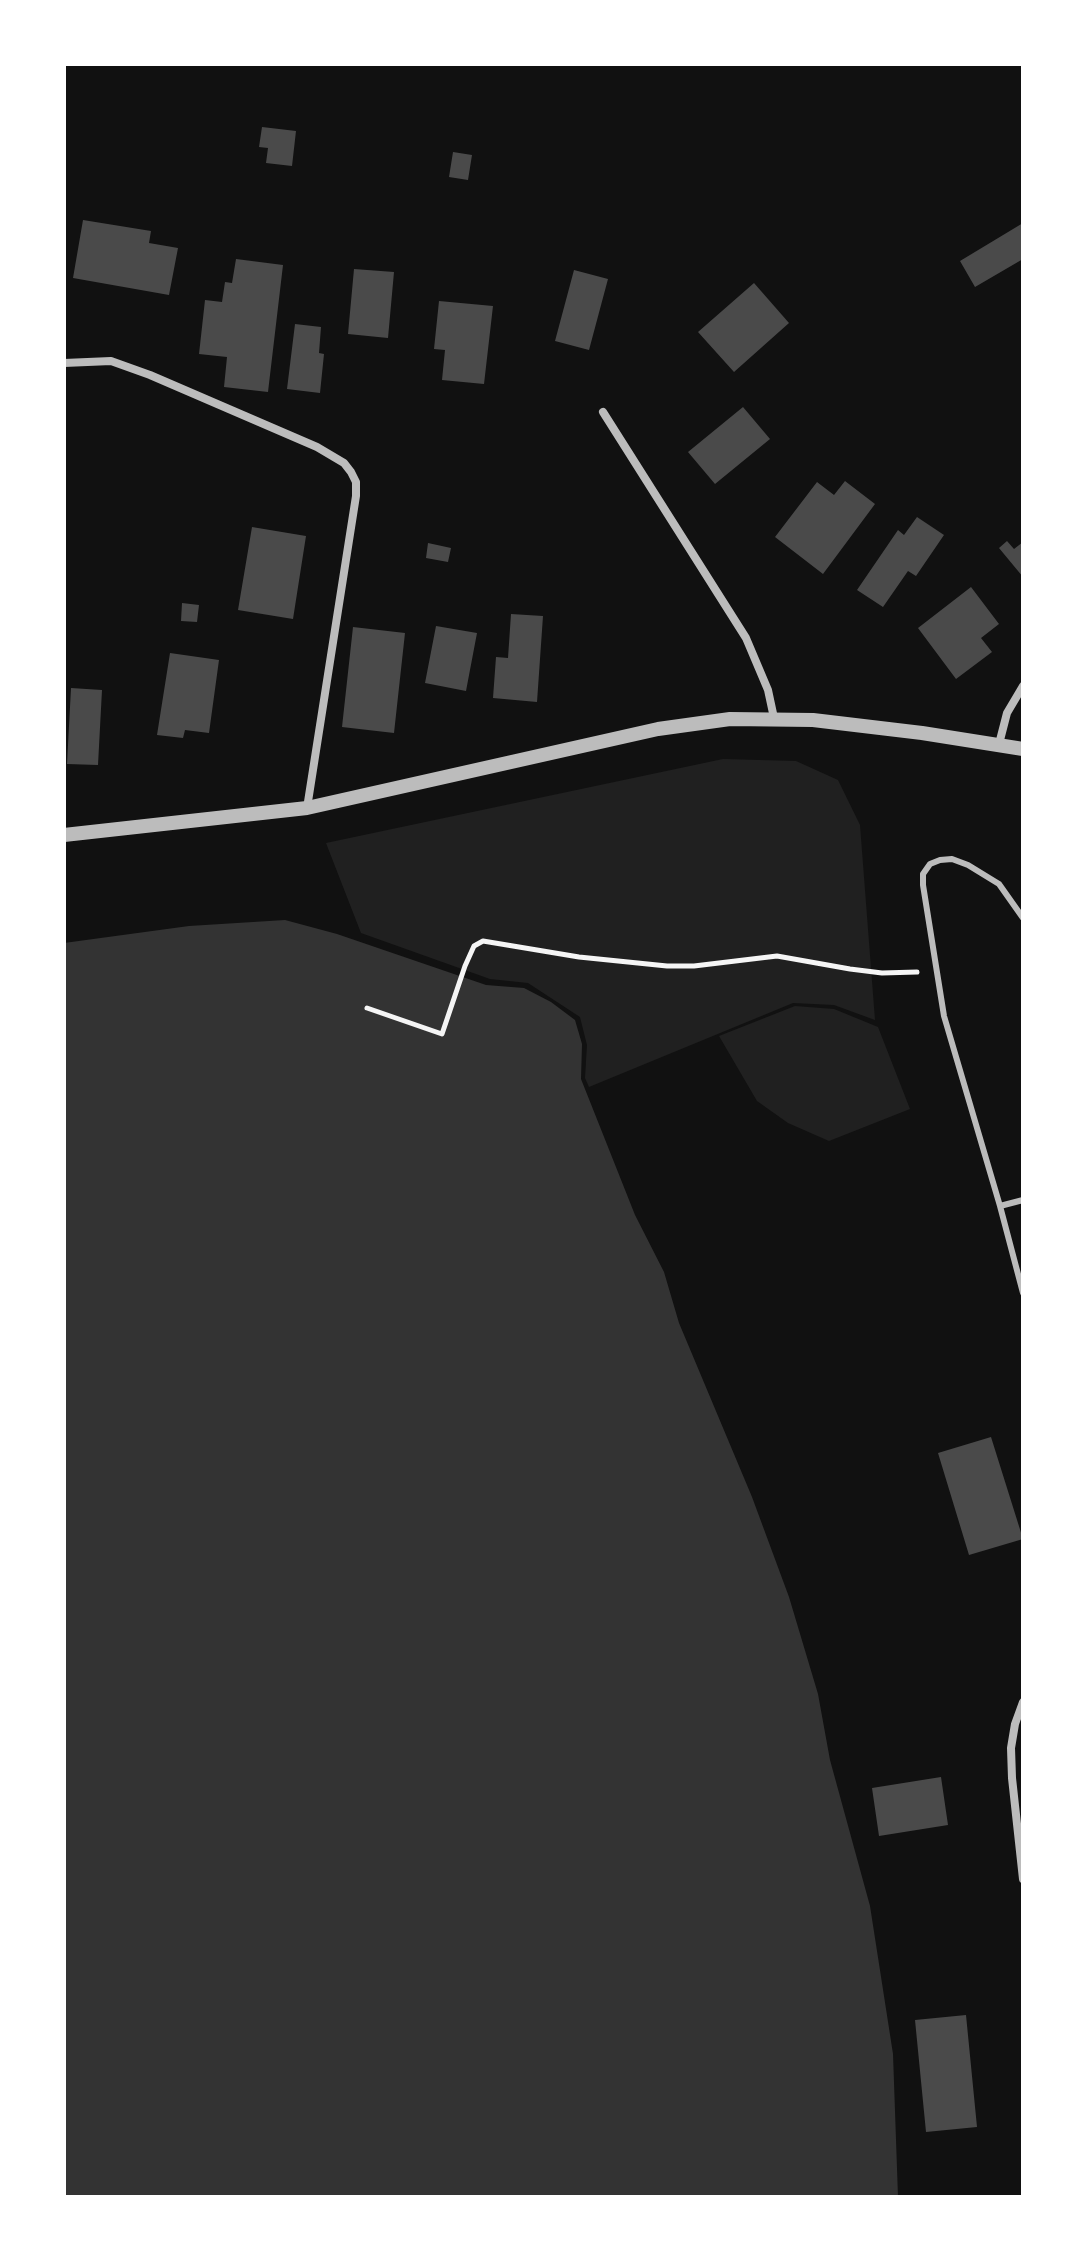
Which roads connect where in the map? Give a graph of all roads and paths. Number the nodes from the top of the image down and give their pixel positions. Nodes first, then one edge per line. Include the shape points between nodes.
1 (64, 363) edge
2 (603, 412) dead end
3 (1023, 686) edge
4 (774, 718) junction
5 (999, 744) junction
6 (1023, 749) edge
7 (307, 808) junction
8 (64, 835) edge
9 (1023, 918) edge
10 (936, 972) junction
11 (367, 1008) dead end
12 (1023, 1200) edge
13 (1000, 1206) junction
14 (1023, 1293) edge
15 (1023, 1702) edge
16 (1023, 1879) edge

1 - 7 street via 111,361 150,375 317,447 351,472 356,496
2 - 4 street via 746,638
3 - 5 street via 1007,713
4 - 5 street
4 - 7 street via 658,729
5 - 6 street
7 - 8 street
9 - 10 lane via 999,884 984,873 952,859 930,864 922,880
10 - 11 path via 882,973 777,956 681,967 483,941 474,946 465,966 442,1034
10 - 13 lane
12 - 13 lane
13 - 14 lane
15 - 16 street via 1011,1748

